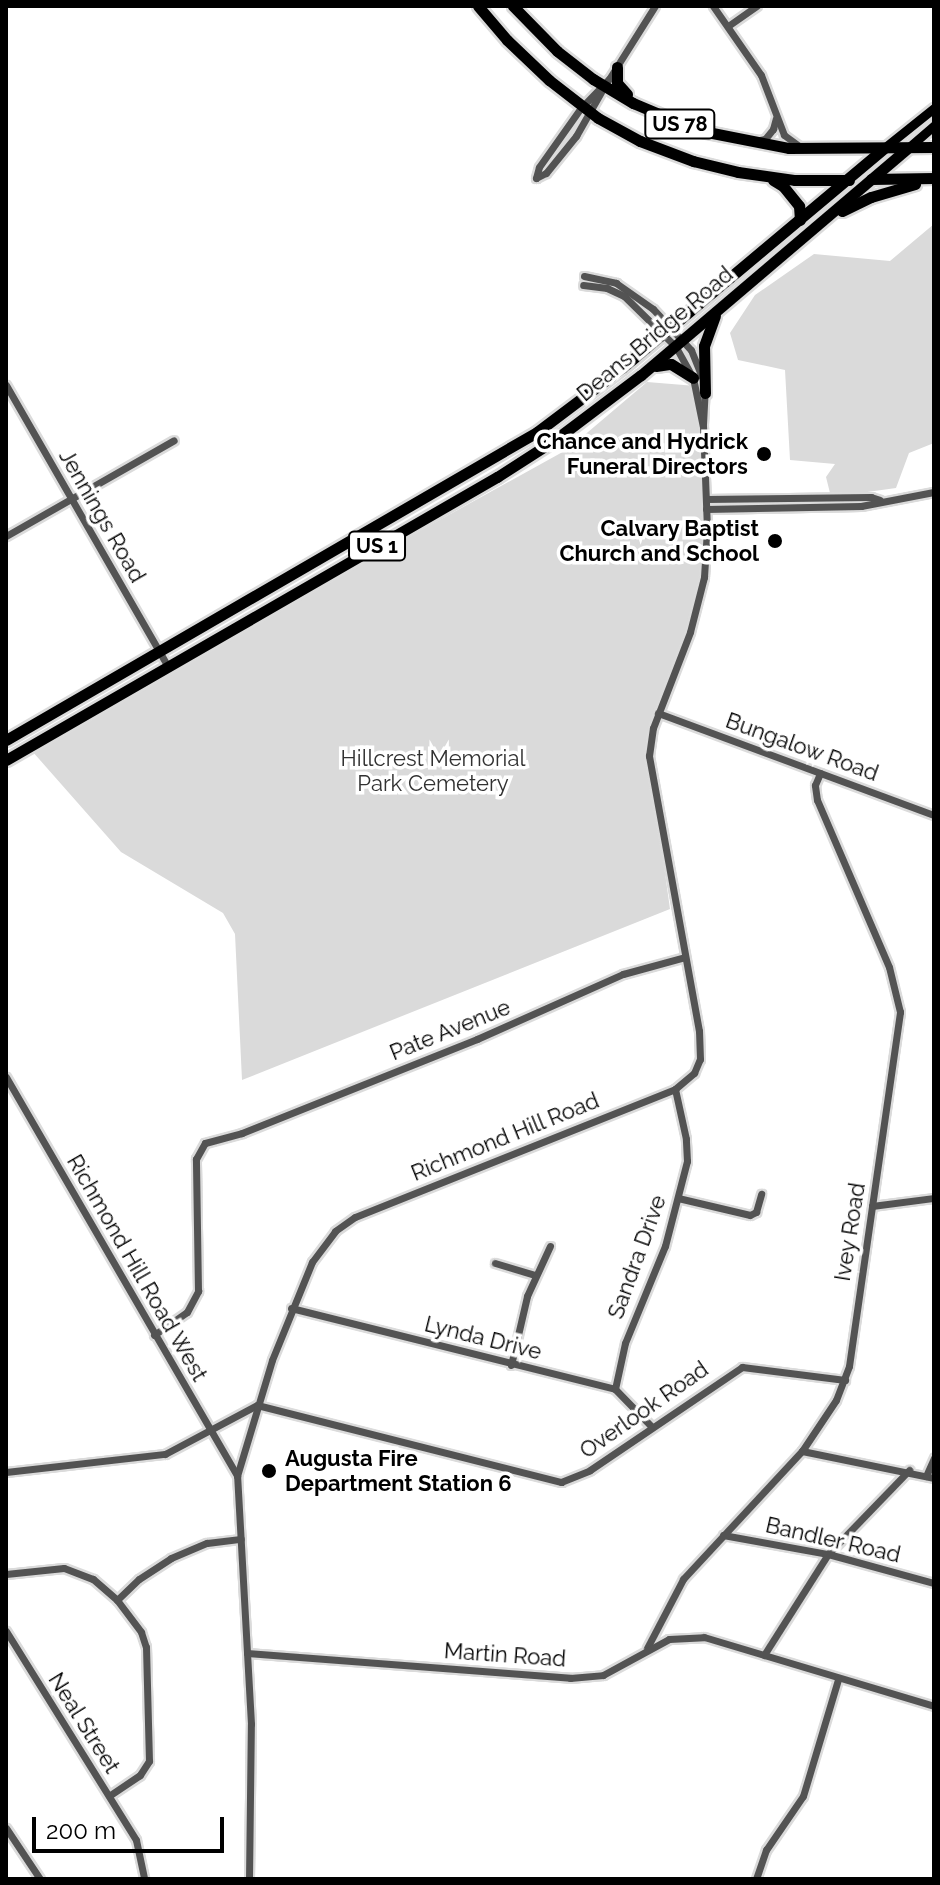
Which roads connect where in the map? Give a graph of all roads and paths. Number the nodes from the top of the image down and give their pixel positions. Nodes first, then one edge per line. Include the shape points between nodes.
1 (478, 6) edge
2 (513, 6) edge
3 (655, 6) edge
4 (713, 6) edge
5 (757, 6) edge
6 (728, 26) junction
7 (617, 67) junction
8 (604, 86) junction
9 (934, 108) edge
10 (587, 110) junction
11 (776, 118) junction
12 (675, 123) junction
13 (934, 125) edge
14 (742, 142) junction
15 (934, 147) edge
16 (884, 148) junction
17 (908, 148) junction
18 (812, 149) junction
19 (542, 170) dead end
20 (761, 176) junction
21 (871, 179) junction
22 (847, 180) junction
23 (934, 180) edge
24 (800, 220) junction
25 (814, 227) junction
26 (584, 281) dead end
27 (725, 303) junction
28 (667, 330) junction
29 (679, 343) junction
30 (641, 375) junction
31 (693, 378) junction
32 (6, 385) edge
33 (705, 393) junction
34 (703, 427) junction
35 (174, 440) dead end
36 (934, 492) edge
37 (71, 499) junction
38 (706, 499) junction
39 (880, 500) junction
40 (706, 509) junction
41 (6, 536) edge
42 (159, 652) junction
43 (167, 665) junction
44 (658, 713) junction
45 (6, 740) edge
46 (6, 760) edge
47 (820, 773) junction
48 (934, 815) edge
49 (685, 957) junction
50 (6, 1077) edge
51 (675, 1089) junction
52 (761, 1194) dead end
53 (678, 1198) junction
54 (934, 1198) edge
55 (872, 1206) junction
56 (550, 1246) dead end
57 (495, 1263) dead end
58 (535, 1275) junction
59 (291, 1308) junction
60 (154, 1335) junction
61 (511, 1365) junction
62 (845, 1380) junction
63 (615, 1389) junction
64 (257, 1405) junction
65 (652, 1427) junction
66 (210, 1431) junction
67 (802, 1451) junction
68 (934, 1458) edge
69 (909, 1470) junction
70 (6, 1472) edge
71 (237, 1476) junction
72 (930, 1477) edge
73 (723, 1535) junction
74 (241, 1539) junction
75 (828, 1554) junction
76 (6, 1574) edge
77 (934, 1583) edge
78 (117, 1600) junction
79 (6, 1631) edge
80 (647, 1648) junction
81 (247, 1653) junction
82 (764, 1655) junction
83 (838, 1679) junction
84 (934, 1706) edge
85 (109, 1796) junction
86 (6, 1828) edge
87 (40, 1879) edge
88 (144, 1879) edge
89 (249, 1879) edge
90 (756, 1879) edge

1 - 10 highway, US 78 via 522,56
2 - 8 highway, US 78 via 557,51
3 - 7 street
4 - 6 street
5 - 6 street
6 - 11 street via 761,75
7 - 8 street
7 - 12 highway via 617,83 625,93
8 - 10 street
8 - 12 highway, US 78
9 - 16 main road, Deans Bridge Road
10 - 19 street
10 - 20 highway, US 78 via 671,153
11 - 14 street via 765,139
11 - 18 street via 794,144
12 - 14 highway, US 78
13 - 17 main road, Deans Bridge Road
14 - 18 highway, US 78
15 - 17 highway
16 - 17 highway
16 - 18 highway, US 78
16 - 22 highway, Deans Bridge Road / US 1
17 - 21 highway, Deans Bridge Road
20 - 22 highway, US 78
20 - 24 highway via 783,186 799,206
21 - 22 highway, US 78
21 - 23 highway, US 78
21 - 25 highway, Deans Bridge Road
22 - 24 highway, Deans Bridge Road / US 1
23 - 25 highway, US 1 via 869,197
24 - 28 highway, Deans Bridge Road / US 1
25 - 27 highway, Deans Bridge Road / US 1
26 - 28 street, Richmond Hill Road via 616,291
27 - 29 highway, Deans Bridge Road / US 1
27 - 33 highway via 705,338
28 - 29 street, Richmond Hill Road
28 - 42 highway, Deans Bridge Road / US 1 via 518,445
29 - 30 highway, Deans Bridge Road / US 1
29 - 31 street, Richmond Hill Road
29 - 33 street, Richmond Hill Road via 696,359
30 - 31 highway via 666,363
30 - 43 highway, Deans Bridge Road / US 1 via 497,477
31 - 34 street, Richmond Hill Road
32 - 37 street, Jennings Road
33 - 34 street, Richmond Hill Road
34 - 38 street, Richmond Hill Road
35 - 37 street
36 - 39 street
37 - 41 street
37 - 42 street, Jennings Road
38 - 39 street
38 - 40 street, Richmond Hill Road
39 - 40 street via 861,506
40 - 44 street, Richmond Hill Road via 701,593
42 - 43 street, Jennings Road
42 - 45 highway, Deans Bridge Road / US 1
43 - 46 highway, Deans Bridge Road / US 1
44 - 47 street, Bungalow Road
44 - 49 street, Richmond Hill Road via 649,743 650,768
47 - 48 street, Bungalow Road
47 - 55 street, Ivey Road via 817,800 889,967 900,1006
49 - 51 street, Richmond Hill Road via 700,1059 694,1073
49 - 60 street, Pate Avenue via 623,974 490,1034 228,1138 209,1140 197,1154 200,1273 195,1299 183,1316
50 - 60 street, Richmond Hill Road West
51 - 53 street, Sandra Drive via 688,1153
51 - 59 street, Richmond Hill Road via 346,1222 320,1249
52 - 53 street via 750,1215
53 - 63 street, Sandra Drive via 665,1246 625,1343
54 - 55 street
55 - 62 street, Ivey Road
56 - 58 street
57 - 58 street
58 - 61 street
59 - 61 street, Lynda Drive
59 - 64 street, Richmond Hill Road
60 - 66 street, Richmond Hill Road West
61 - 63 street, Lynda Drive
62 - 65 street, Overlook Road via 742,1367
62 - 67 street, Ivey Road
63 - 65 street
64 - 65 street, Overlook Road via 561,1482 590,1470
64 - 66 street
64 - 71 street, Richmond Hill Road
66 - 70 street via 165,1454
66 - 71 street, Richmond Hill Road West
67 - 69 street
67 - 73 street, Ivey Road
68 - 72 street
69 - 72 street
69 - 75 street
71 - 74 street, Richmond Hill Road
73 - 75 street, Bandler Road
73 - 80 street, Ivey Road via 683,1579
74 - 78 street via 207,1543 171,1558
74 - 81 street, Richmond Hill Road
75 - 77 street, Bandler Road
75 - 82 street
76 - 78 street via 64,1568 93,1579
78 - 85 street via 146,1647 149,1761 140,1775
79 - 85 street, Neal Street
80 - 81 street, Martin Road via 603,1675 544,1679
80 - 82 street, Martin Road via 691,1636 715,1638
81 - 89 street, Richmond Hill Road
82 - 83 street, Martin Road
83 - 84 street, Martin Road
83 - 90 street via 803,1796 766,1850
85 - 88 street, Neal Street via 136,1840
86 - 87 street

